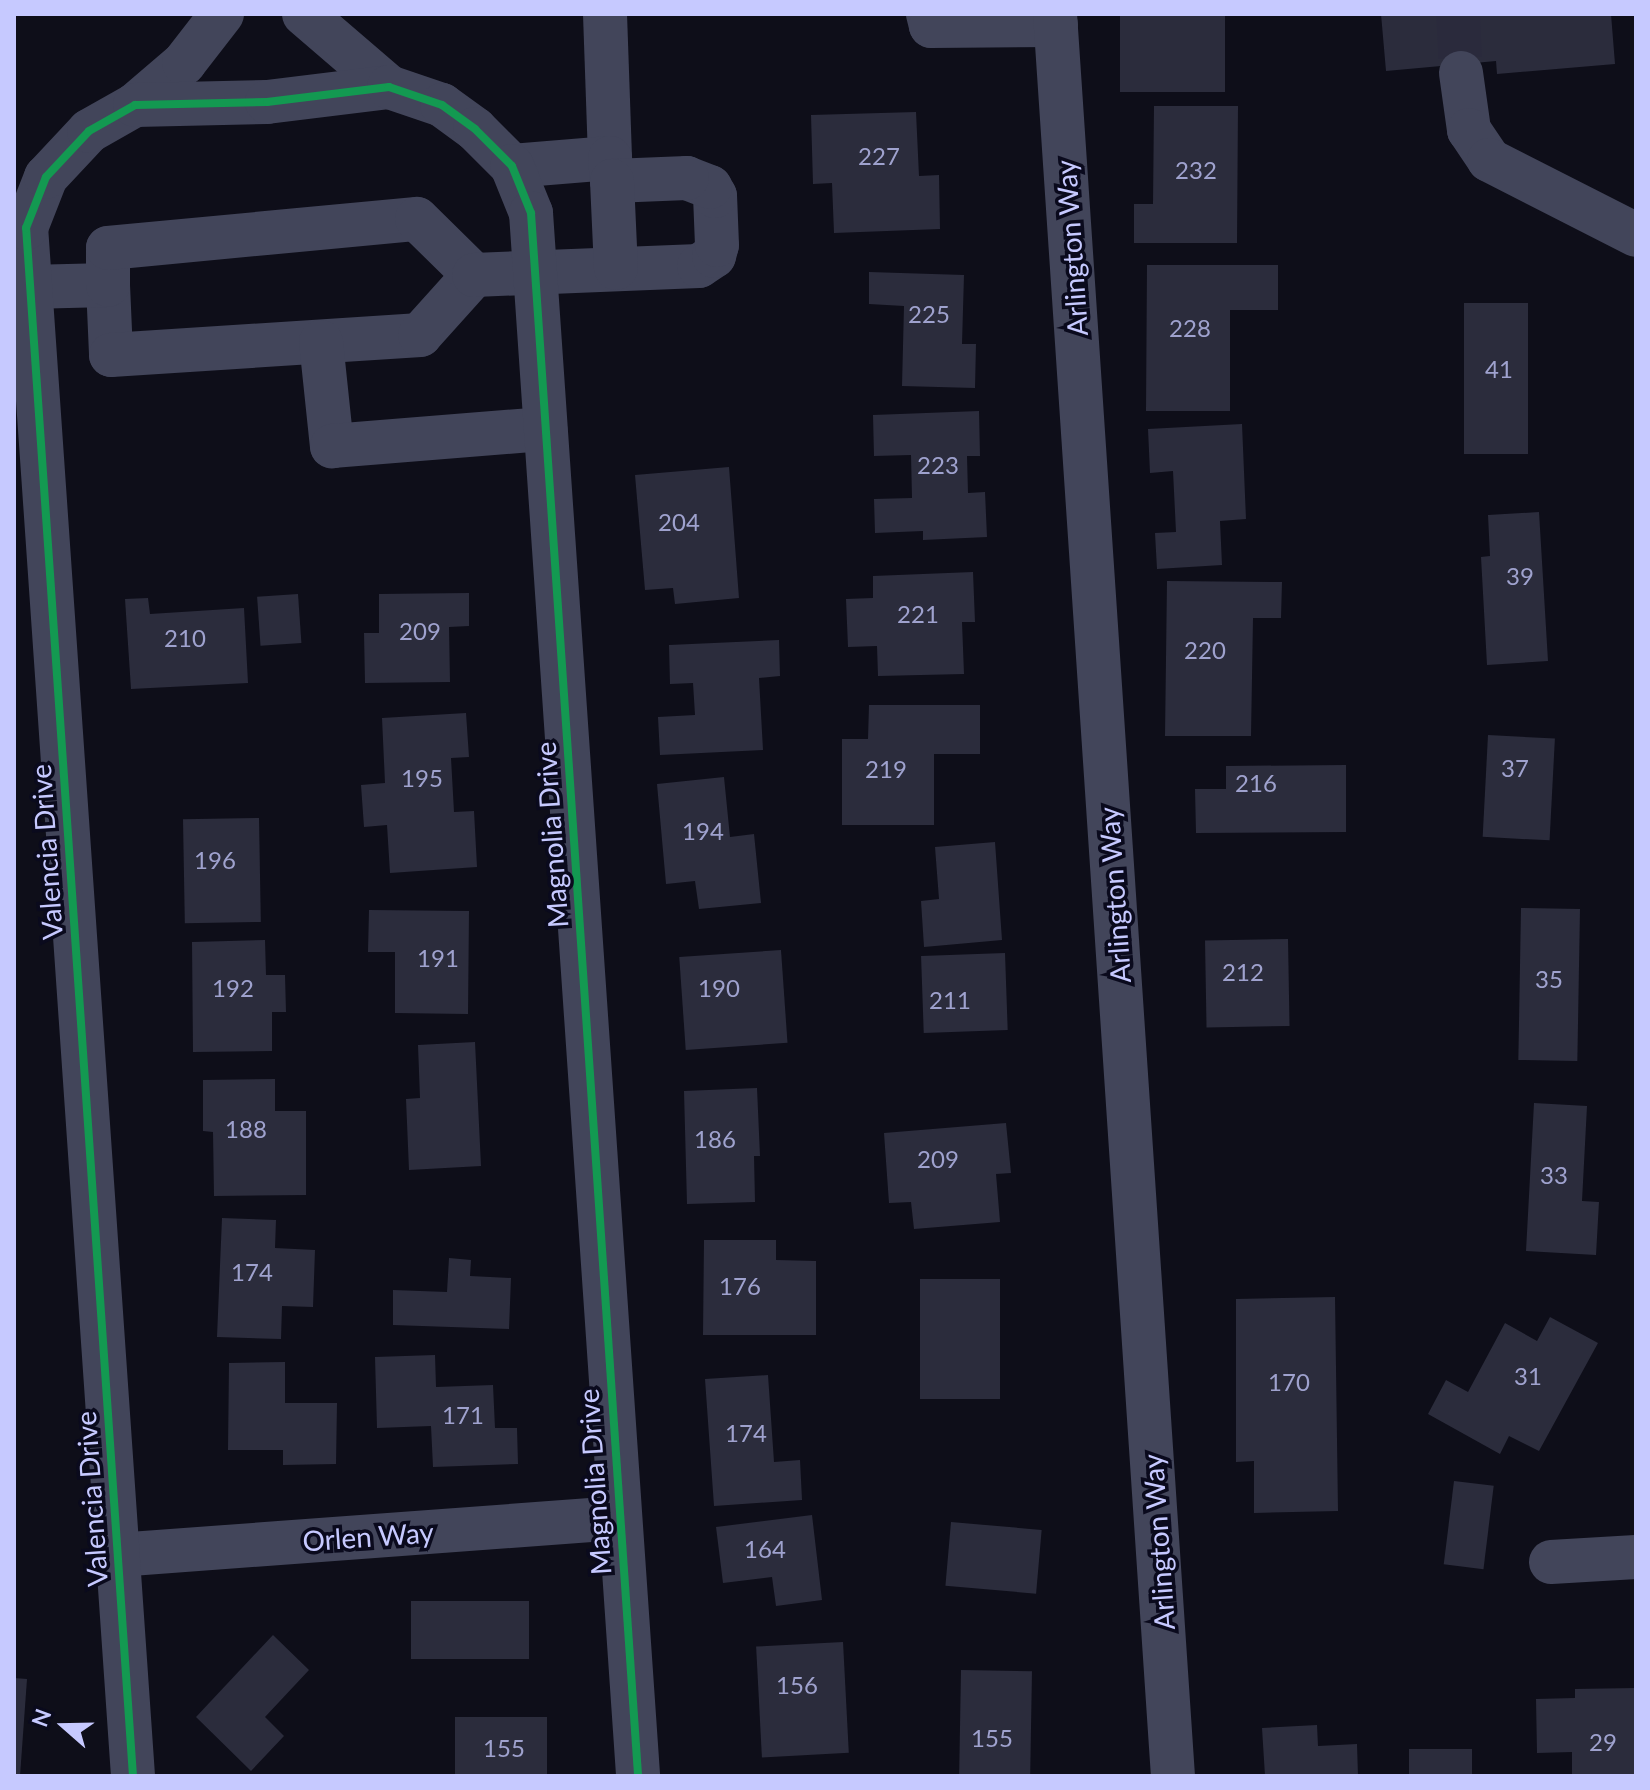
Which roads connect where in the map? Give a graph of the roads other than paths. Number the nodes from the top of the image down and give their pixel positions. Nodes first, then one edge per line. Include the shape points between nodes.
1 (222, 14) edge
2 (304, 14) edge
3 (605, 14) edge
4 (928, 14) edge
5 (1056, 20) edge
6 (1461, 73) tunnel mouth
7 (389, 87) junction
8 (267, 102) joint
9 (135, 105) junction
10 (512, 166) junction
11 (611, 170) junction
12 (1636, 235) edge
13 (616, 268) junction
14 (533, 269) junction
15 (474, 275) junction
16 (108, 285) junction
17 (24, 314) edge
18 (321, 342) junction
19 (545, 429) junction
20 (618, 1518) junction
21 (117, 1555) junction
22 (1636, 1557) edge
23 (1551, 1562) dead end
24 (133, 1776) edge
25 (638, 1776) edge
26 (1173, 1776) edge

1 - 9 street, Valencia Drive via 184,63
2 - 7 street
3 - 11 street
4 - 5 street via 931,26
5 - 26 street, Arlington Way
6 - 12 street via 1469,130 1489,160
7 - 8 street, Magnolia Drive
7 - 10 street, Magnolia Drive via 442,105
8 - 9 street, Valencia Drive
9 - 17 street, Valencia Drive via 89,131 46,177 26,228
10 - 11 street
10 - 14 street, Magnolia Drive via 531,213
11 - 13 street
11 - 13 street via 700,179 715,196 717,245 708,263
13 - 14 street
14 - 15 street
14 - 19 street, Magnolia Drive
15 - 16 street via 417,219 108,248
15 - 18 street via 420,335
16 - 17 street
16 - 18 street via 111,355
17 - 21 street, Valencia Drive
18 - 19 street via 332,446
19 - 20 street, Magnolia Drive
20 - 21 street, Orlen Way
20 - 25 street, Magnolia Drive
21 - 24 street, Valencia Drive
22 - 23 street

